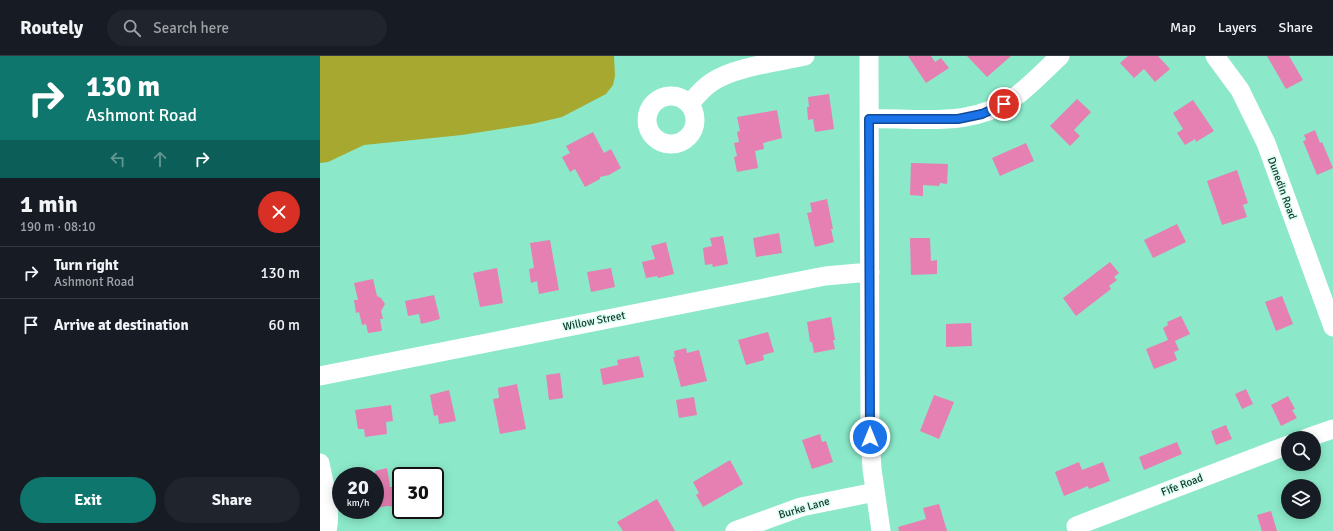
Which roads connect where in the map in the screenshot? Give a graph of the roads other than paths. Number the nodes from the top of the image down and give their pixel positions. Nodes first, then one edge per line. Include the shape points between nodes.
1 (805, 56) edge
2 (869, 56) edge
3 (1060, 56) edge
4 (1216, 56) edge
5 (690, 104) dead end
6 (869, 119) junction
7 (870, 272) junction
8 (1333, 327) edge
9 (320, 376) edge
10 (1333, 429) edge
11 (1321, 433) edge
12 (1281, 448) edge
13 (320, 463) edge
14 (875, 492) junction
15 (1076, 526) dead end
16 (326, 531) edge
17 (735, 531) edge
18 (881, 531) edge

1 - 5 street via 724,76 713,81
2 - 6 street
3 - 6 street via 1014,97 982,114 958,119
4 - 8 street, Dunedin Road via 1240,90 1266,143
6 - 7 street
7 - 9 street, Willow Street via 825,276
7 - 14 street via 870,437
10 - 11 street
12 - 15 street, Fife Road
13 - 16 street via 328,502
14 - 17 street, Burke Lane via 801,508
14 - 18 street

